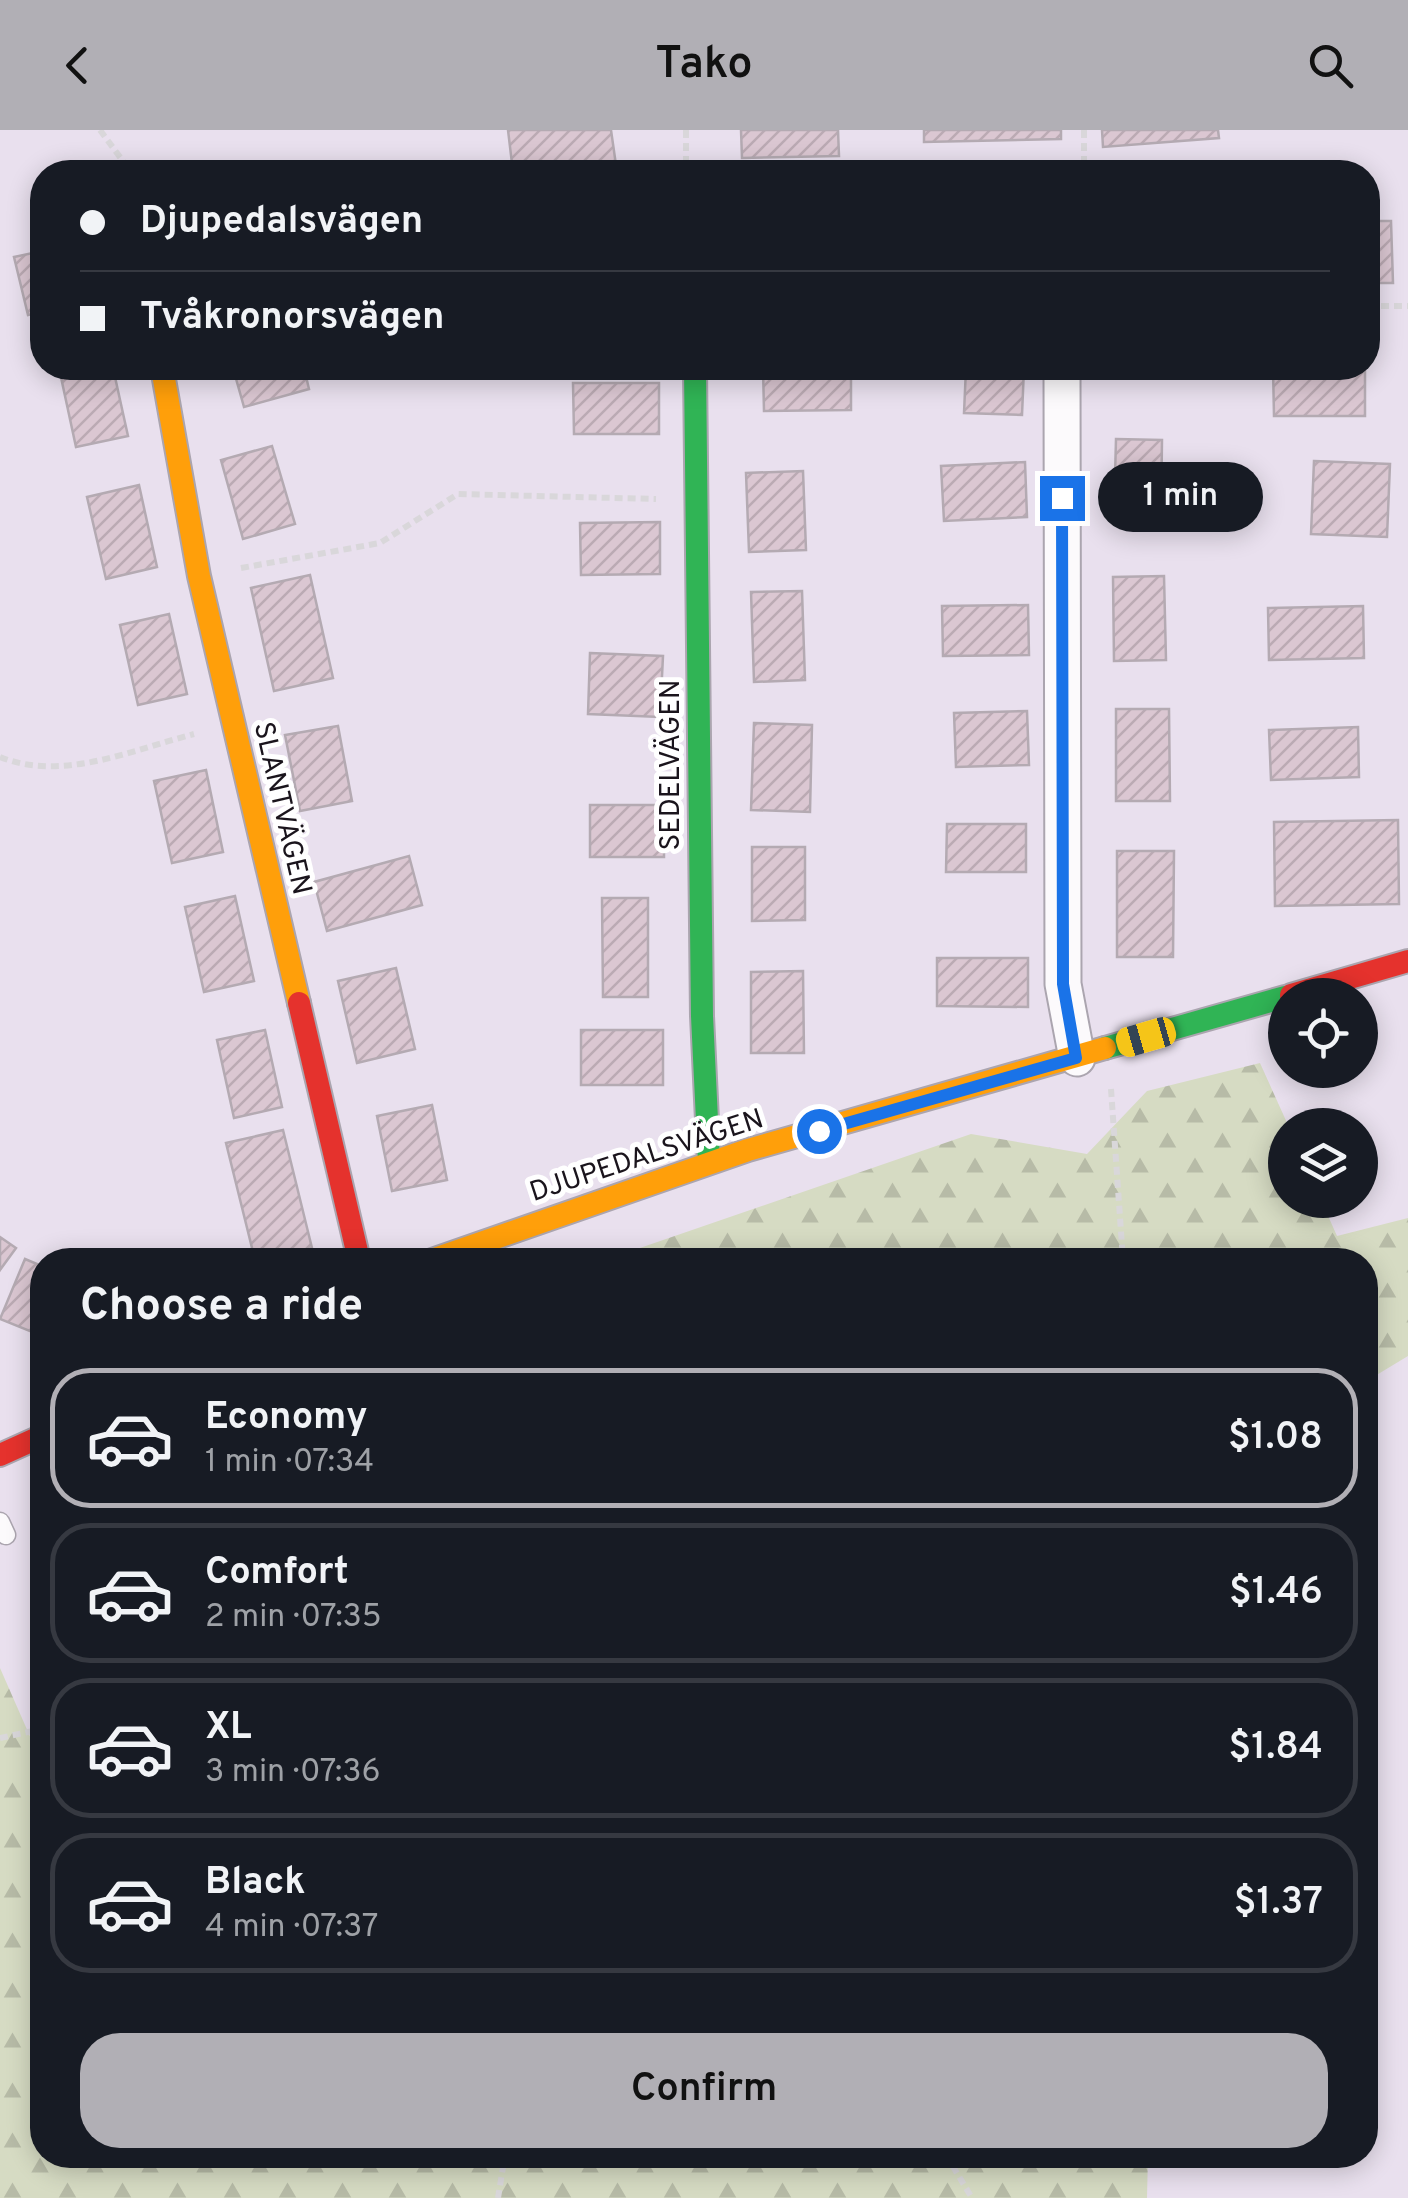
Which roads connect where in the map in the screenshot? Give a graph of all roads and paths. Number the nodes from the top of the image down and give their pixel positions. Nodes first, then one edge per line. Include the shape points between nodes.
1 (100, 130) edge
2 (686, 130) edge
3 (1084, 130) edge
4 (121, 160) edge
5 (686, 160) edge
6 (1084, 160) edge
7 (1380, 306) edge
8 (1408, 306) edge
9 (164, 380) edge
10 (696, 380) edge
11 (1062, 380) edge
12 (698, 500) junction
13 (199, 576) junction
14 (234, 724) junction
15 (0, 757) edge
16 (1408, 960) edge
17 (1348, 978) edge
18 (1268, 1002) edge
19 (1093, 1053) junction
20 (709, 1162) junction
21 (356, 1248) edge
22 (464, 1248) edge
23 (1121, 1248) edge
24 (30, 1441) edge
25 (0, 1455) edge
26 (30, 1732) edge
27 (0, 1738) edge
28 (503, 2168) edge
29 (954, 2168) edge
30 (498, 2198) edge
31 (972, 2198) edge

1 - 4 path
2 - 5 path
3 - 6 path
7 - 8 path
9 - 13 street, SLANTVÄGEN
10 - 12 street, SEDELVÄGEN
11 - 19 street via 1063,984
12 - 13 path via 458,494 380,543
12 - 20 street, SEDELVÄGEN
13 - 14 street, SLANTVÄGEN
14 - 15 path via 60,768 28,768
14 - 21 street, SLANTVÄGEN
16 - 17 street, DJUPEDALSVÄGEN
18 - 19 street, DJUPEDALSVÄGEN
19 - 20 street, DJUPEDALSVÄGEN
19 - 23 path
20 - 22 street, DJUPEDALSVÄGEN
24 - 25 street
26 - 27 path
28 - 30 path
29 - 31 path

